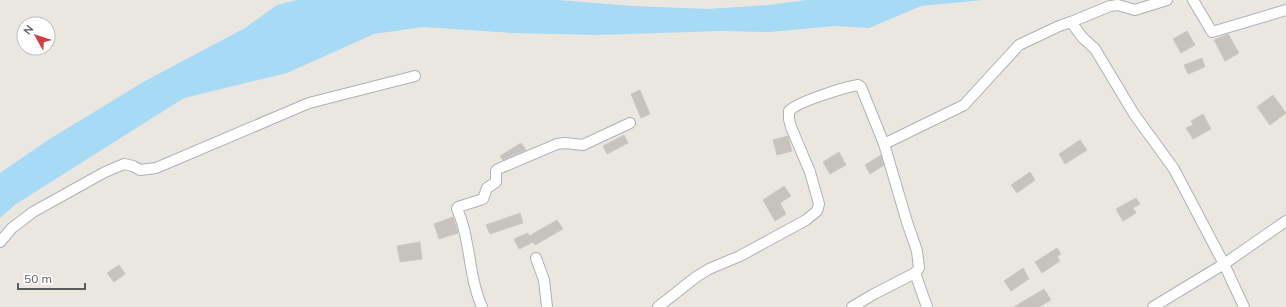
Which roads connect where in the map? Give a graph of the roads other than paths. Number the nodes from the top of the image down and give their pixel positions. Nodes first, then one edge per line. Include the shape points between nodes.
1 (1167, 0) edge
2 (1193, 0) edge
3 (1286, 10) edge
4 (1071, 22) junction
5 (416, 76) dead end
6 (630, 123) dead end
7 (884, 144) junction
8 (1286, 221) edge
9 (0, 242) edge
10 (536, 258) dead end
11 (1224, 264) junction
12 (915, 273) junction
13 (482, 307) edge
14 (547, 307) edge
15 (658, 307) edge
16 (852, 307) edge
17 (927, 307) edge
18 (1154, 307) edge
19 (1244, 307) edge

1 - 4 street via 1135,10 1110,6
2 - 3 street via 1212,32
4 - 7 street via 1019,45 964,104
4 - 11 street via 1082,38 1095,50 1134,114 1174,169
5 - 9 street via 309,103 156,168 140,170 124,164 33,212 12,228
6 - 13 street via 583,145 557,144 498,169 496,182 487,188 484,199 458,207
7 - 12 street via 917,251 919,268
7 - 15 street via 858,85 807,101 791,109 789,119 810,172 819,204 817,211 806,220 740,256 709,269
8 - 11 street
10 - 14 street via 544,280
11 - 18 street
11 - 19 street
12 - 16 street
12 - 17 street

